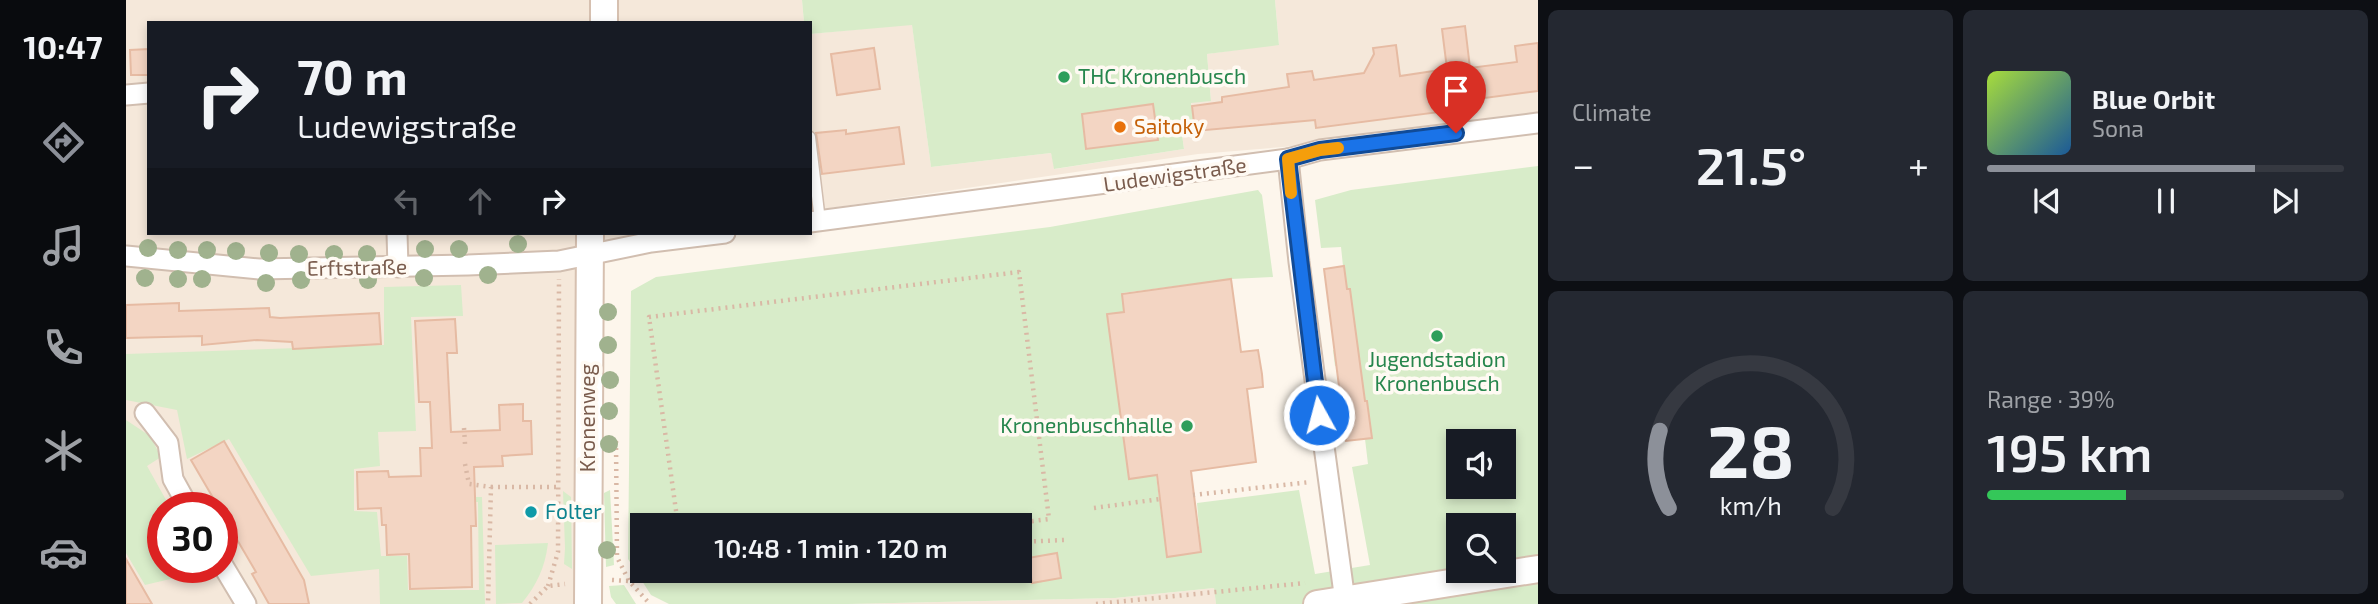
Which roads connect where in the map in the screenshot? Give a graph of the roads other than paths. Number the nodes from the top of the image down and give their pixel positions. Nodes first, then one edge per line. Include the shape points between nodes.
1 (604, 0) edge
2 (604, 21) edge
3 (147, 93) edge
4 (126, 94) edge
5 (1538, 123) edge
6 (1288, 159) junction
7 (812, 171) edge
8 (815, 221) edge
9 (397, 235) edge
10 (709, 235) edge
11 (589, 244) edge
12 (126, 256) edge
13 (398, 267) junction
14 (145, 413) dead end
15 (180, 492) edge
16 (1538, 569) edge
17 (233, 583) edge
18 (1343, 590) junction
19 (246, 604) edge
20 (588, 604) edge
21 (1317, 604) edge

1 - 2 street
3 - 4 street
5 - 6 street, Ludewigstraße via 1320,150
6 - 8 street, Ludewigstraße
6 - 18 street
7 - 8 lane
9 - 13 street
10 - 11 street
11 - 13 street, Erftstraße via 559,261
11 - 20 street, Kronenweg
12 - 13 street, Erftstraße via 259,269
14 - 15 street via 168,443 173,479
16 - 18 street
17 - 19 street
18 - 21 street

